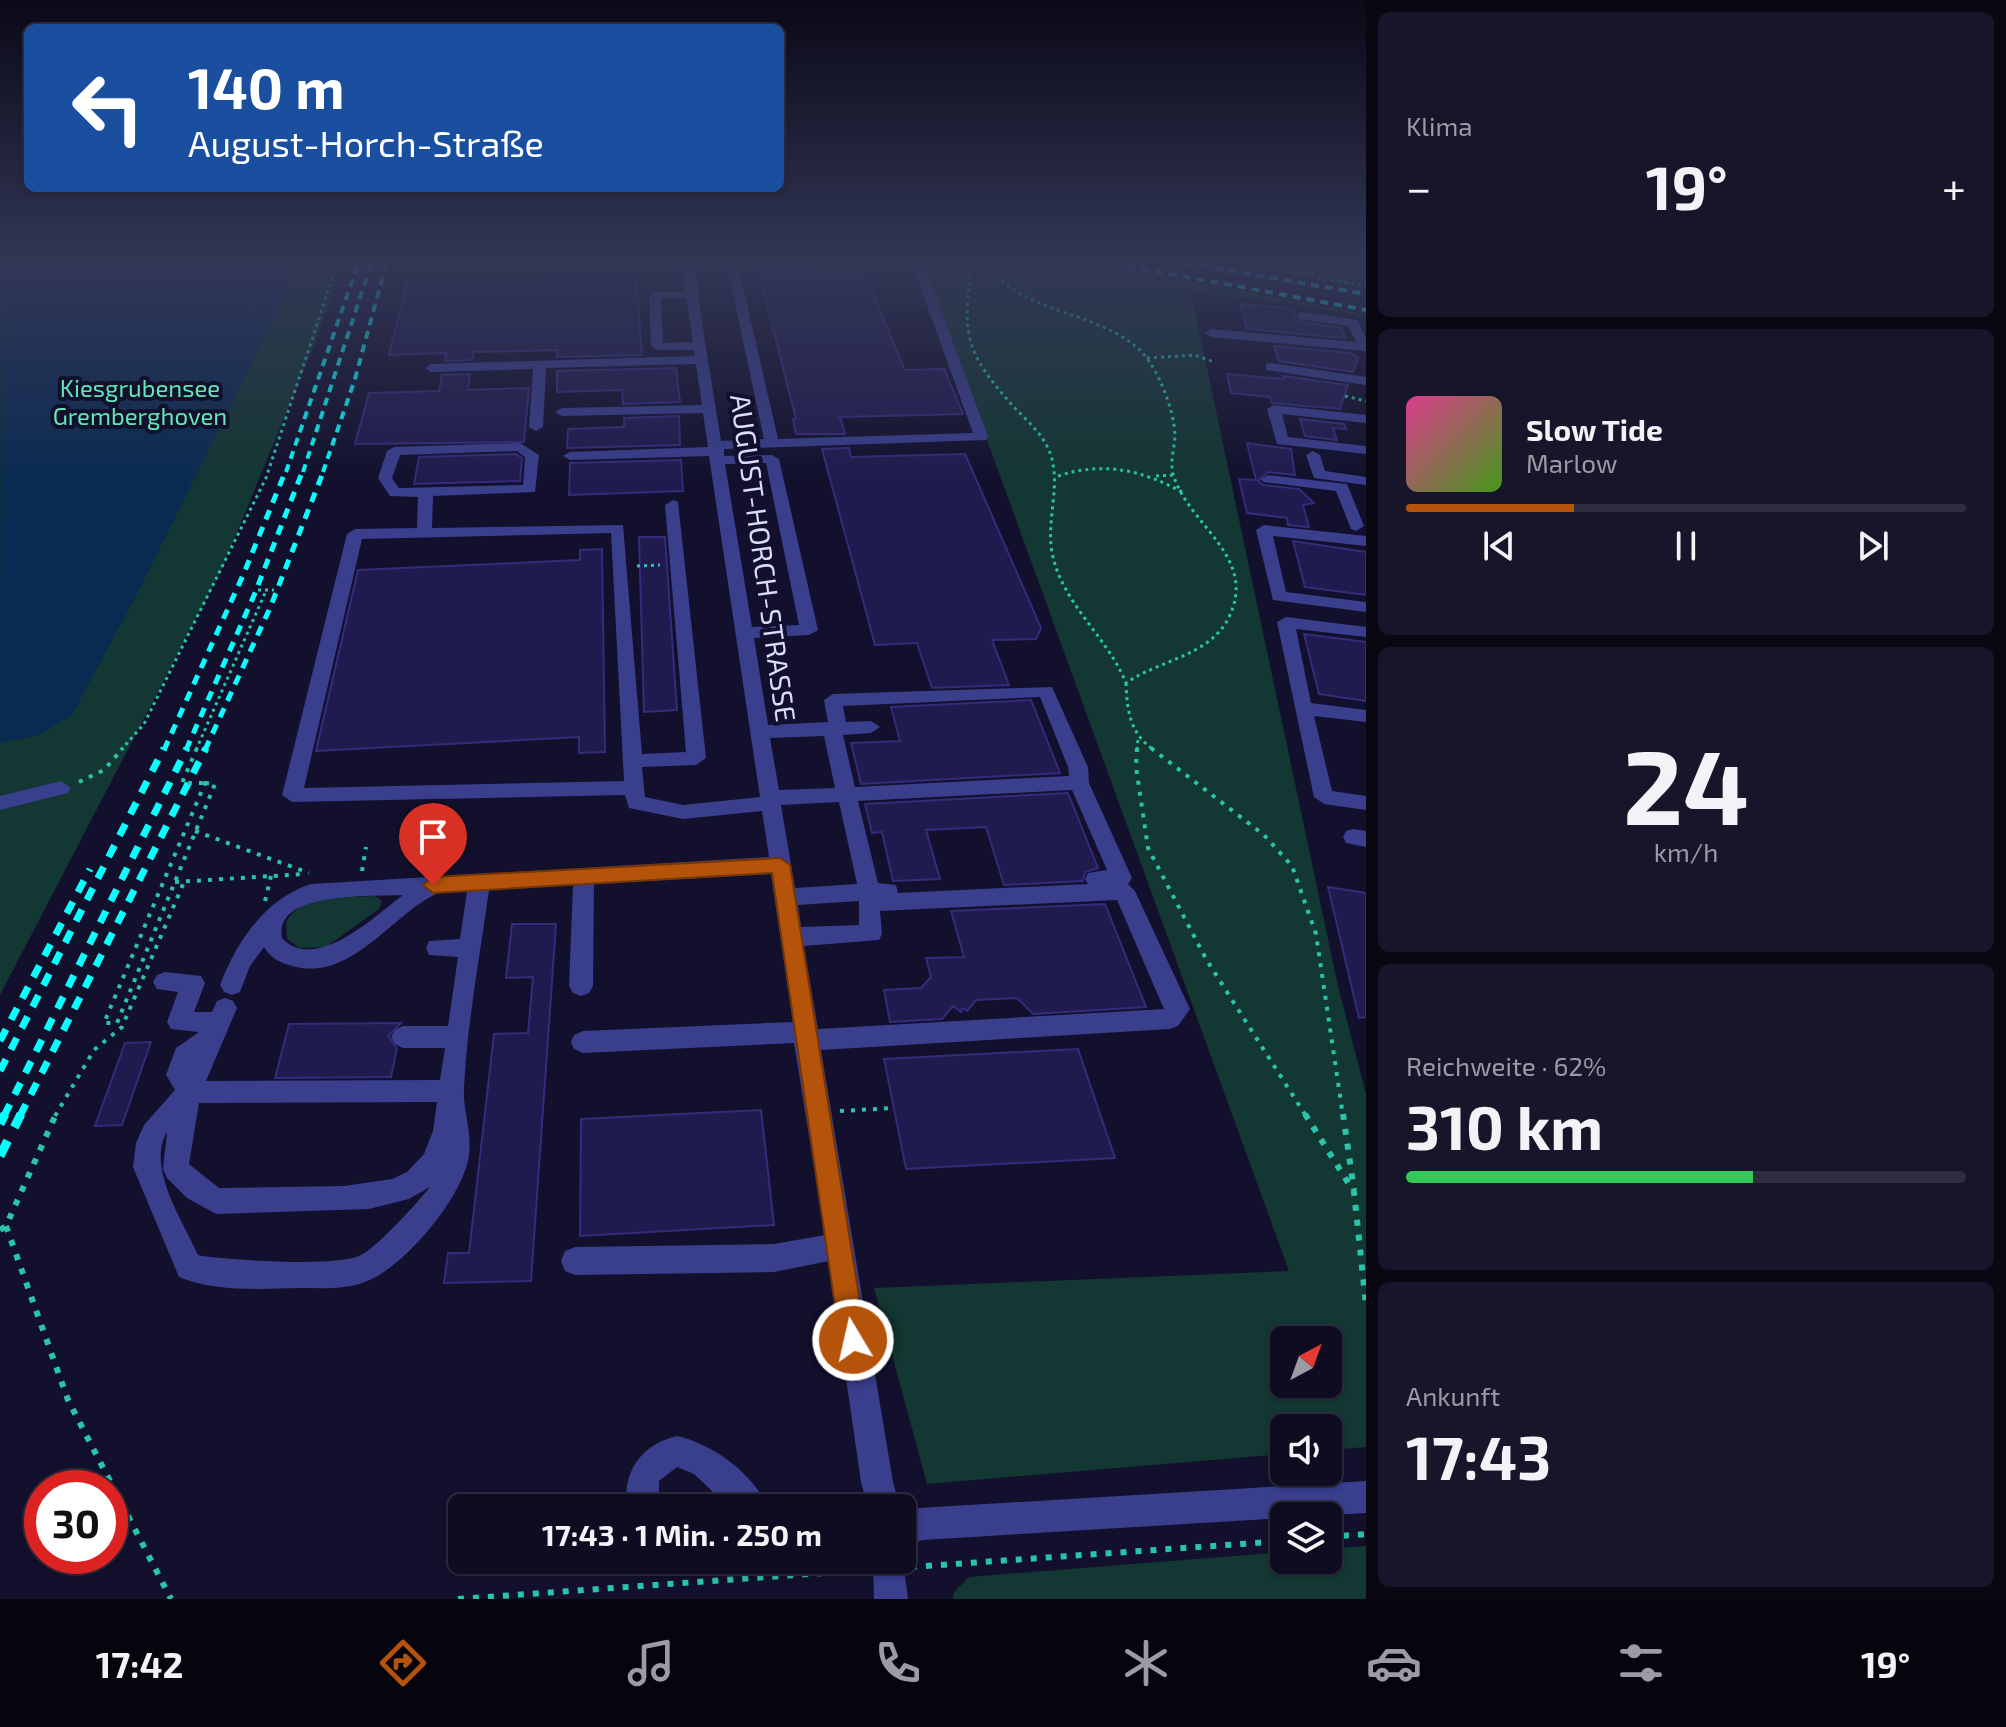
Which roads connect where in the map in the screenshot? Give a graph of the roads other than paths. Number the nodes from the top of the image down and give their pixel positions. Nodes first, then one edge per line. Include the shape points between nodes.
1 (660, 336) edge
2 (699, 336) edge
3 (748, 336) edge
4 (944, 336) edge
5 (1240, 336) edge
6 (1365, 347) edge
7 (701, 353) junction
8 (540, 365) junction
9 (1271, 367) dead end
10 (431, 368) dead end
11 (1366, 381) edge
12 (711, 409) junction
13 (562, 412) dead end
14 (1366, 419) edge
15 (536, 427) dead end
16 (772, 443) junction
17 (1366, 450) edge
18 (718, 452) junction
19 (1313, 455) dead end
20 (570, 456) dead end
21 (1268, 479) dead end
22 (1366, 481) edge
23 (426, 494) junction
24 (1347, 500) junction
25 (1366, 502) edge
26 (673, 505) dead end
27 (1356, 526) dead end
28 (424, 533) junction
29 (1366, 541) edge
30 (1366, 607) edge
31 (1366, 632) edge
32 (745, 633) junction
33 (1303, 708) junction
34 (1366, 716) edge
35 (871, 727) dead end
36 (835, 729) junction
37 (758, 732) junction
38 (632, 761) junction
39 (1079, 783) junction
40 (61, 788) road end
41 (634, 788) junction
42 (847, 795) junction
43 (770, 800) junction
44 (0, 803) edge
45 (1366, 803) edge
46 (780, 865) junction
47 (584, 876) junction
48 (479, 881) junction
49 (1122, 884) junction
50 (433, 885) junction
51 (869, 892) junction
52 (784, 897) junction
53 (271, 922) junction
54 (790, 937) junction
55 (437, 948) dead end
56 (470, 948) junction
57 (165, 982) dead end
58 (581, 986) dead end
59 (222, 1013) junction
60 (805, 1036) junction
61 (403, 1037) dead end
62 (458, 1037) junction
63 (583, 1042) dead end
64 (451, 1091) junction
65 (192, 1092) junction
66 (838, 1246) junction
67 (575, 1261) dead end
68 (642, 1494) edge
69 (737, 1494) edge
70 (880, 1494) edge
71 (1366, 1497) edge
72 (916, 1526) edge

1 - 7 street via 661,346
2 - 7 street, AUGUST-HORCH-STRASSE
3 - 16 street
4 - 16 street via 981,437
5 - 6 street
7 - 8 street
7 - 12 street, AUGUST-HORCH-STRASSE
8 - 10 street
8 - 15 street
9 - 11 street
12 - 13 street
12 - 18 street, AUGUST-HORCH-STRASSE
14 - 17 street via 1274,409 1282,441
16 - 18 street
18 - 20 street
18 - 32 street, AUGUST-HORCH-STRASSE
18 - 32 street via 772,459 809,630
19 - 22 street via 1319,475
21 - 24 street via 1342,487
23 - 23 street via 530,489 532,455 520,447 394,451 385,478 395,493
23 - 28 street
24 - 25 street
24 - 27 street
26 - 38 street via 696,758
28 - 38 street via 618,528
28 - 41 street via 355,534 292,795
29 - 30 street via 1264,530 1279,596
31 - 33 street via 1286,622
32 - 37 street, AUGUST-HORCH-STRASSE
33 - 34 street
33 - 45 street via 1324,797
35 - 36 street
36 - 37 street
36 - 39 street via 833,700 1046,691 1078,767
36 - 42 street
37 - 43 street, AUGUST-HORCH-STRASSE
38 - 41 street
39 - 42 street
39 - 49 street
40 - 44 street
41 - 43 street via 636,803 683,812
42 - 43 street
42 - 51 street
43 - 46 street, AUGUST-HORCH-STRASSE
46 - 47 street
46 - 52 street, AUGUST-HORCH-STRASSE
47 - 48 street
47 - 58 street
48 - 50 street
48 - 56 street
49 - 51 street
49 - 54 street via 869,903 871,934
49 - 60 street via 1178,1009 1170,1019
50 - 53 street via 313,879
50 - 53 street via 341,951 317,960 295,960 280,953 271,937
51 - 52 street
52 - 54 street, AUGUST-HORCH-STRASSE
53 - 59 street via 240,962
54 - 60 street, AUGUST-HORCH-STRASSE
55 - 56 street
56 - 62 street
57 - 59 street via 193,983 179,1022
59 - 65 street
60 - 63 street
60 - 66 street, AUGUST-HORCH-STRASSE
61 - 62 street
62 - 64 street
64 - 65 street
64 - 65 street via 439,1159 411,1185 380,1196 216,1201 176,1169 178,1136
64 - 65 street via 460,1123 457,1163 422,1221 362,1270 233,1275 189,1267 146,1167 145,1154 159,1118
66 - 67 street via 774,1258
66 - 70 street, AUGUST-HORCH-STRASSE
68 - 69 street via 653,1463 674,1451 703,1461
71 - 72 street

